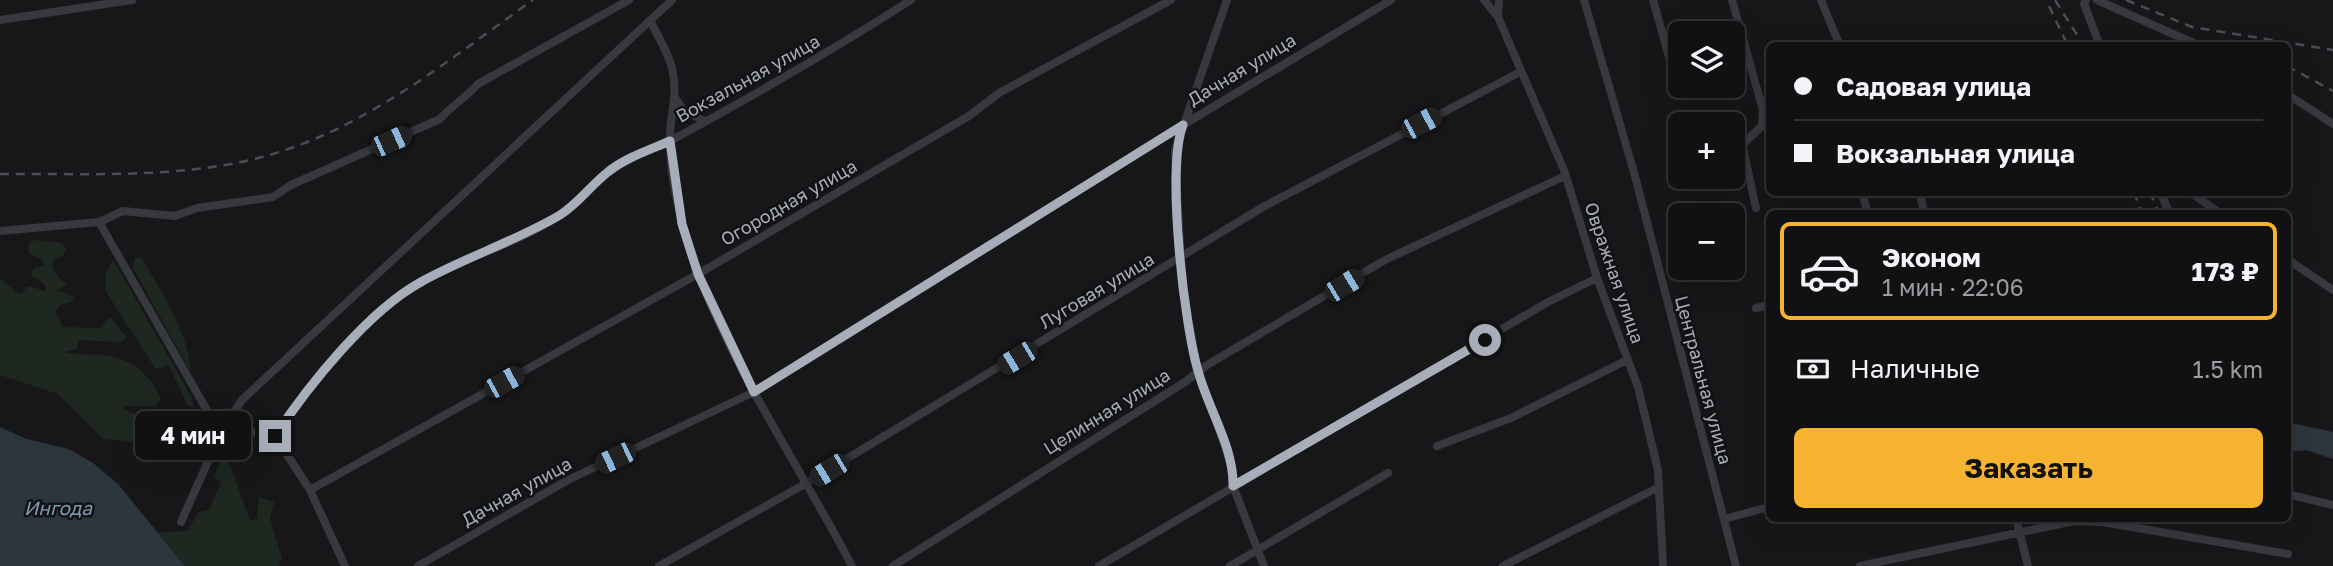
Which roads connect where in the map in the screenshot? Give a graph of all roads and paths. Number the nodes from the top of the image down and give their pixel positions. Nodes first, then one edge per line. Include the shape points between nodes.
1 (75, 0) edge
2 (132, 0) edge
3 (629, 0) edge
4 (911, 0) edge
5 (1171, 0) edge
6 (1227, 0) edge
7 (1391, 0) edge
8 (1484, 0) edge
9 (1499, 0) edge
10 (1584, 0) edge
11 (1653, 0) edge
12 (1732, 0) edge
13 (1821, 0) edge
14 (2096, 0) edge
15 (2083, 1) edge
16 (668, 2) edge
17 (77, 10) junction
18 (1498, 17) junction
19 (0, 20) edge
20 (650, 20) junction
21 (1838, 42) edge
22 (2098, 42) edge
23 (2191, 42) edge
24 (1668, 53) edge
25 (1520, 72) junction
26 (2291, 97) edge
27 (676, 99) junction
28 (705, 121) junction
29 (2333, 124) edge
30 (1183, 125) junction
31 (670, 141) junction
32 (1565, 176) junction
33 (2196, 196) edge
34 (1756, 208) dead end
35 (2215, 210) edge
36 (99, 222) junction
37 (0, 231) edge
38 (1181, 259) junction
39 (2291, 262) edge
40 (698, 274) junction
41 (1597, 278) junction
42 (2333, 290) edge
43 (1766, 305) edge
44 (1756, 308) dead end
45 (1628, 360) junction
46 (1198, 372) junction
47 (754, 392) junction
48 (223, 428) junction
49 (275, 436) junction
50 (1437, 446) dead end
51 (1388, 473) dead end
52 (805, 484) junction
53 (1233, 486) junction
54 (1659, 487) junction
55 (310, 490) junction
56 (2291, 495) edge
57 (2333, 505) edge
58 (1766, 508) edge
59 (1724, 519) junction
60 (181, 522) dead end
61 (2017, 522) edge
62 (2068, 522) edge
63 (2103, 522) edge
64 (2019, 530) junction
65 (1256, 551) junction
66 (2288, 554) dead end
67 (345, 566) edge
68 (418, 566) edge
69 (659, 566) edge
70 (852, 566) edge
71 (893, 566) edge
72 (1099, 566) edge
73 (1230, 566) edge
74 (1264, 566) edge
75 (1503, 566) edge
76 (1663, 566) edge
77 (1736, 566) edge
78 (1860, 566) edge
79 (2028, 566) edge

1 - 17 street
2 - 17 street
3 - 36 street via 478,84 440,119 273,197 197,208 175,216 122,211
4 - 28 street, Вокзальная улица
5 - 40 street, Огородная улица via 999,93 968,116
6 - 30 street
7 - 30 street, Дачная улица
8 - 18 street
9 - 18 street, Овражная улица
10 - 59 street, Центральная улица
11 - 24 street
12 - 34 street via 1763,110 1762,126 1743,148
13 - 21 street
14 - 23 street
15 - 22 street
16 - 20 street
17 - 19 street
18 - 25 street, Овражная улица
20 - 27 street via 673,72
20 - 48 street via 242,400
25 - 32 street, Овражная улица
25 - 38 street, Луговая улица via 1264,207
26 - 29 street
27 - 28 street via 684,111
27 - 31 street
28 - 31 street, Вокзальная улица
30 - 38 street via 1175,150
30 - 47 street, Дачная улица
31 - 40 street via 682,224
31 - 49 street, Вокзальная улица via 615,166 564,212 524,235 419,283 380,313 345,349 302,396
32 - 41 street, Овражная улица
32 - 46 street, Целинная улица via 1385,260
33 - 35 street
36 - 37 street
36 - 48 street via 201,403
38 - 46 street
38 - 52 street, Луговая улица
39 - 42 street
40 - 47 street
40 - 55 street, Огородная улица
41 - 45 street, Овражная улица
41 - 53 street
43 - 44 street
45 - 50 street via 1511,418
45 - 54 street, Овражная улица
46 - 53 street via 1230,461
46 - 71 street, Целинная улица
47 - 52 street
47 - 68 street, Дачная улица via 568,480
48 - 49 street
48 - 60 street
49 - 55 street
51 - 65 street
52 - 69 street, Луговая улица
52 - 70 street
53 - 65 street
53 - 72 street
54 - 75 street
54 - 76 street, Овражная улица
55 - 67 street
56 - 57 street
58 - 59 street
59 - 77 street, Центральная улица
61 - 64 street
62 - 64 street
63 - 66 street
64 - 78 street
64 - 79 street
65 - 73 street
65 - 74 street

